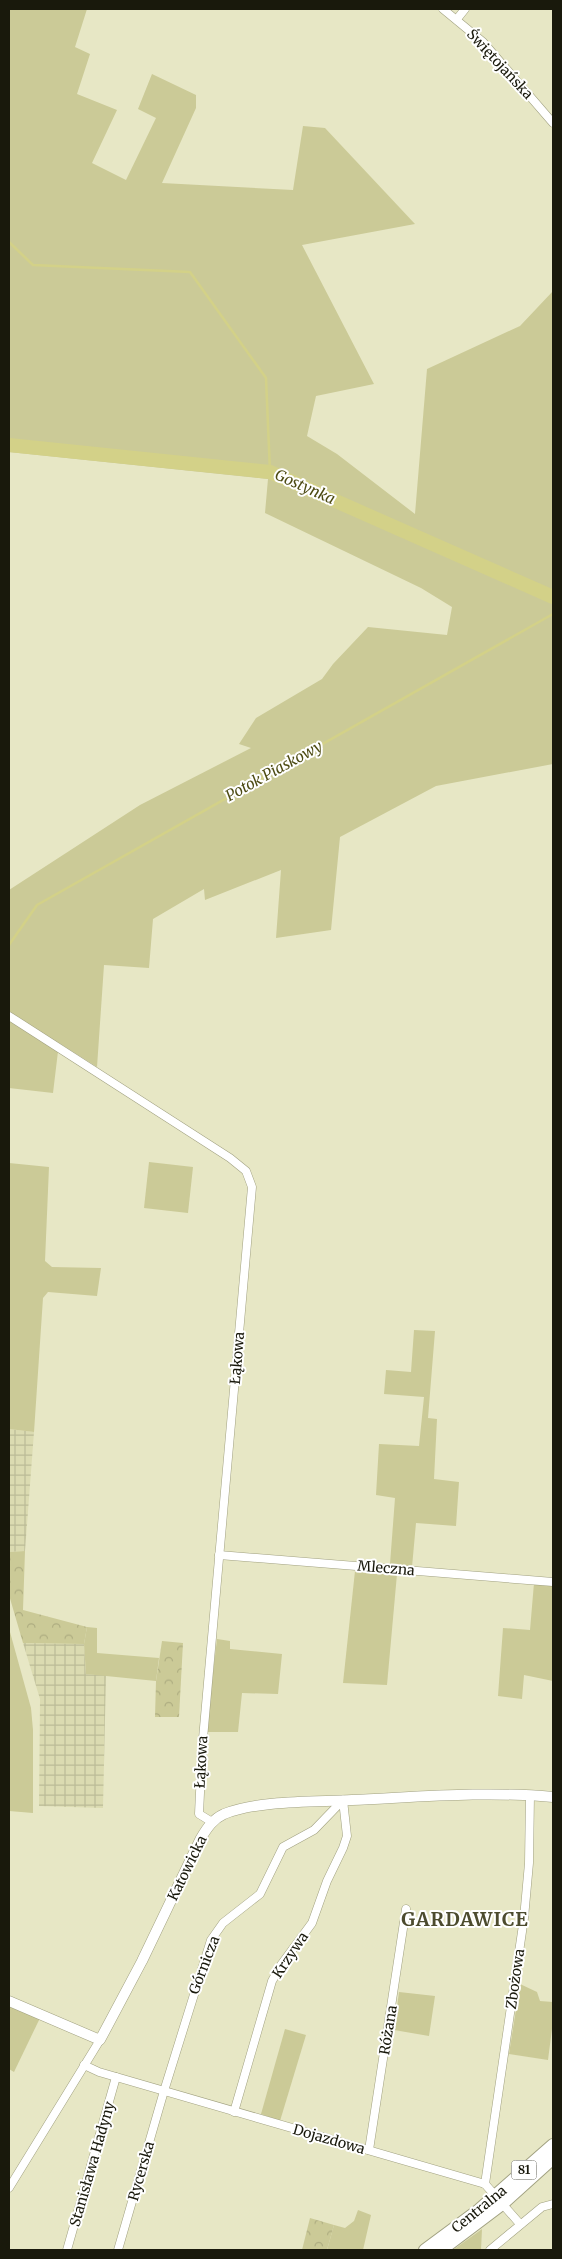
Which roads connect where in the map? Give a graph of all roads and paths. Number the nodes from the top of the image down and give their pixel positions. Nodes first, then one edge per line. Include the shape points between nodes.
1 (443, 9) edge
2 (465, 9) edge
3 (457, 19) junction
4 (553, 123) edge
5 (9, 1016) edge
6 (219, 1555) junction
7 (553, 1582) edge
8 (530, 1795) junction
9 (553, 1797) edge
10 (343, 1800) junction
11 (212, 1822) junction
12 (406, 1909) dead end
13 (9, 2001) edge
14 (100, 2040) junction
15 (84, 2065) junction
16 (116, 2077) junction
17 (164, 2091) junction
18 (234, 2112) junction
19 (553, 2145) edge
20 (369, 2150) junction
21 (553, 2158) edge
22 (485, 2184) junction
23 (9, 2188) edge
24 (499, 2200) junction
25 (553, 2204) edge
26 (520, 2224) junction
27 (67, 2250) edge
28 (118, 2250) edge
29 (425, 2250) edge
30 (441, 2250) edge
31 (490, 2250) edge

1 - 3 street, Świętojańska
2 - 3 street
3 - 4 street, Świętojańska via 483,42
5 - 6 street, Łąkowa via 246,1171 252,1187
6 - 7 street, Mleczna
6 - 11 street, Łąkowa via 199,1814
8 - 9 street, Katowicka
8 - 10 street, Katowicka
8 - 22 street, Zbożowa via 524,1918
10 - 11 street, Katowicka via 244,1809 222,1815
10 - 17 street, Górnicza via 314,1830 283,1847 260,1894 230,1916 217,1931 204,1958
10 - 18 street, Krzywa via 346,1836 343,1848 312,1923 272,1981
11 - 14 street, Katowicka
12 - 20 street, Różana
13 - 14 street
14 - 15 street, Katowicka
15 - 16 street, Dojazdowa
15 - 23 street, Katowicka
16 - 17 street, Dojazdowa
16 - 27 street, Stanisława Hadyny
17 - 18 street, Dojazdowa
17 - 28 street, Rycerska
18 - 20 street, Dojazdowa
19 - 24 main road, Centralna / 81
20 - 22 street, Dojazdowa
21 - 24 main road, Centralna / 81
22 - 24 street
24 - 26 street
24 - 29 main road, Centralna / 81
24 - 30 main road, Centralna / 81
25 - 26 street via 542,2207
26 - 31 street

